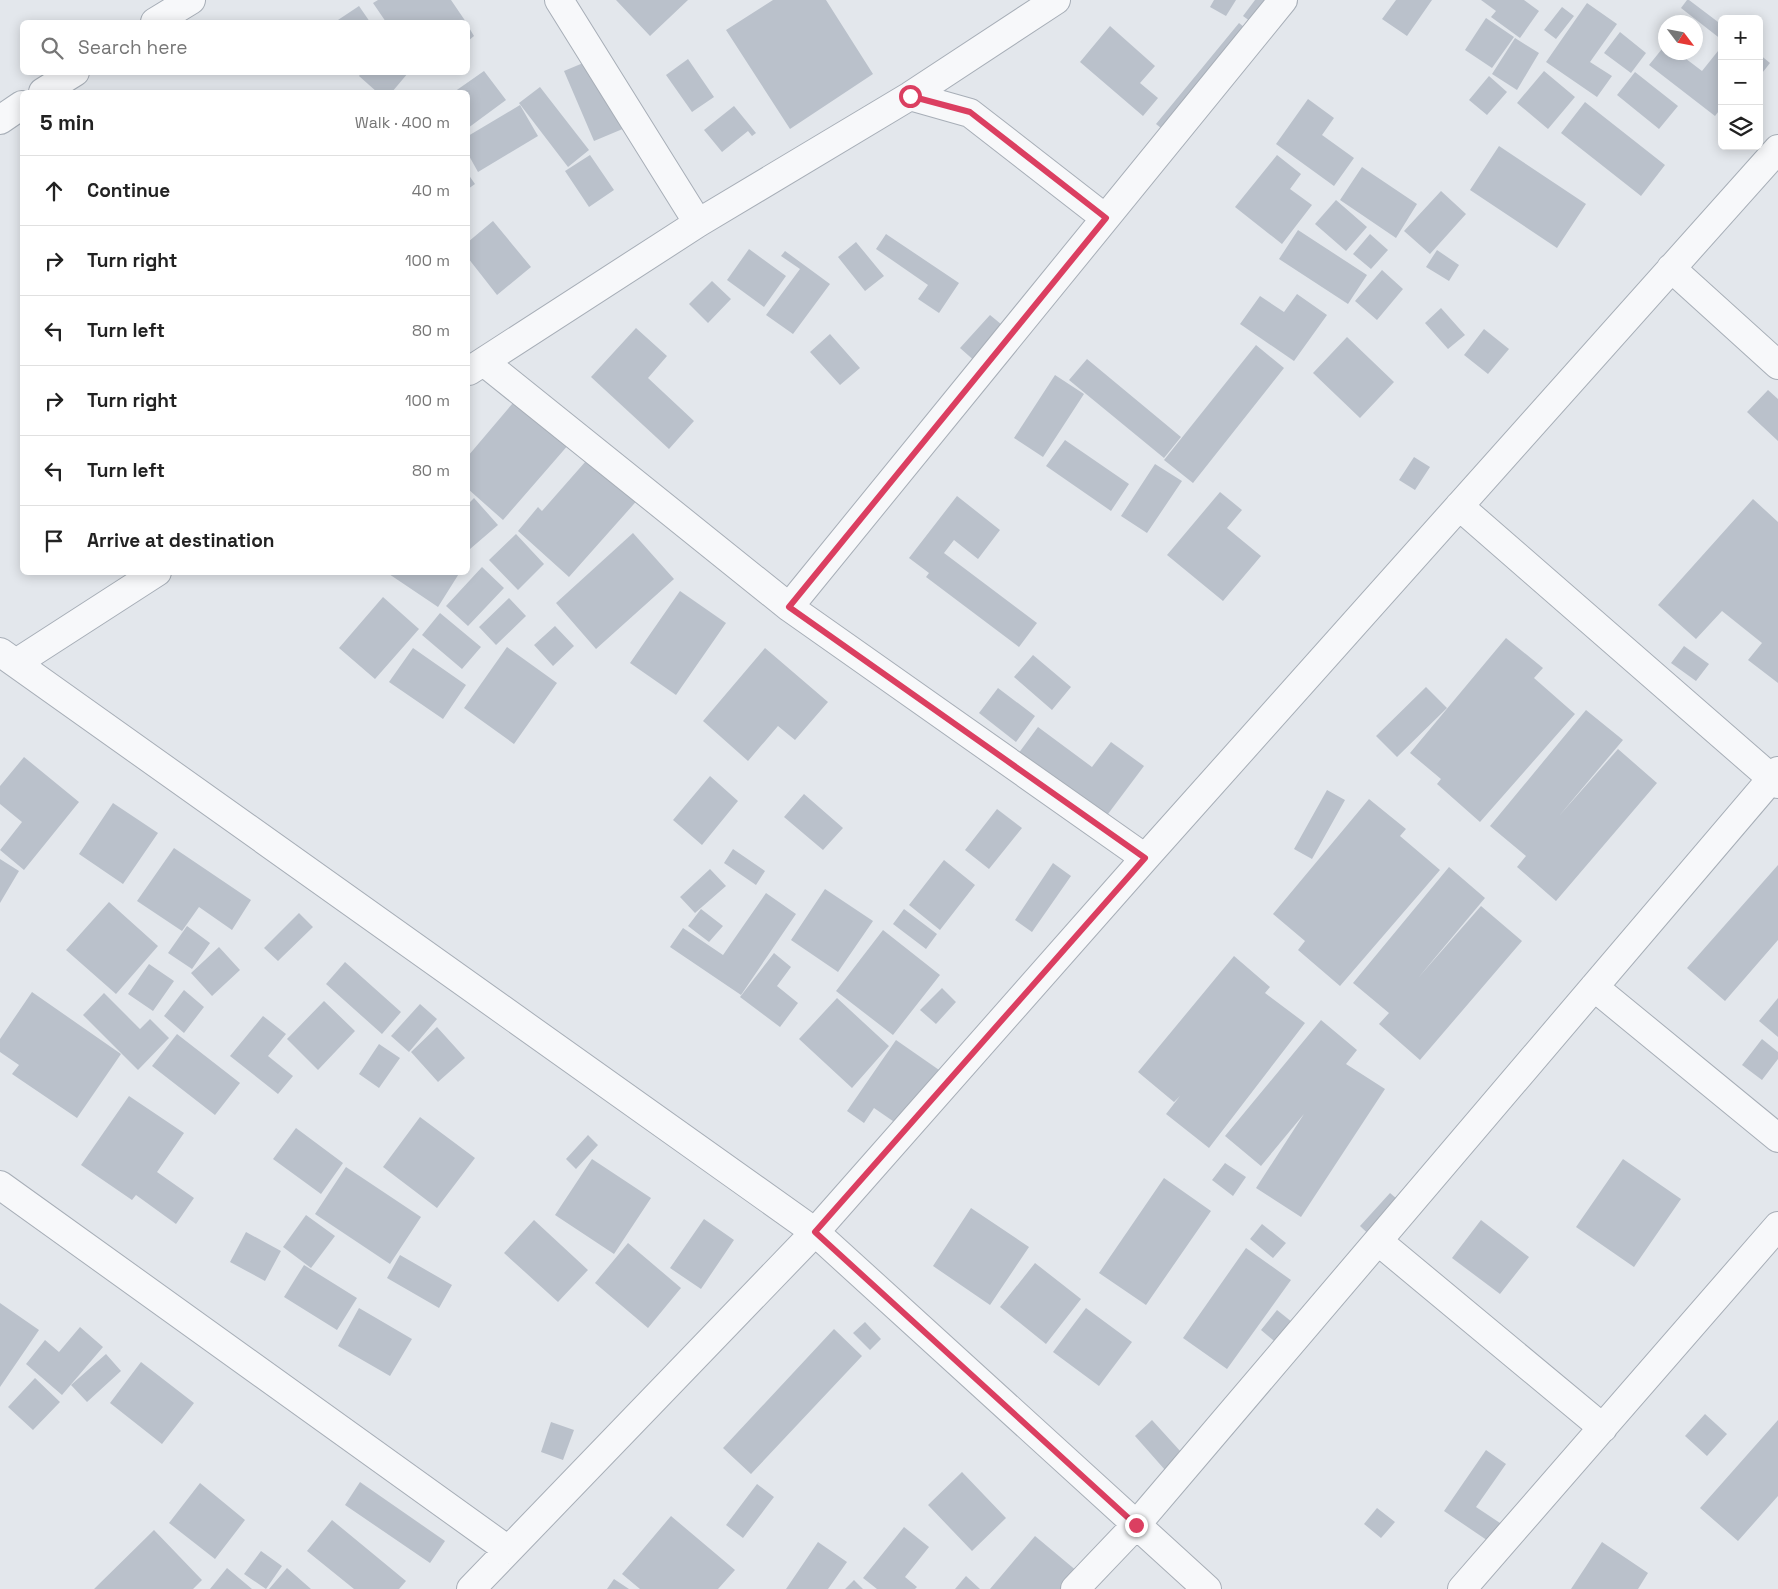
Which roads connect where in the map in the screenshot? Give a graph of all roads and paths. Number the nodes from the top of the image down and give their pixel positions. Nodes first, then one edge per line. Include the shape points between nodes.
1 (191, 0) edge
2 (559, 0) edge
3 (1056, 0) edge
4 (1282, 0) edge
5 (158, 20) edge
6 (70, 75) edge
7 (46, 90) edge
8 (910, 96) junction
9 (20, 107) edge
10 (0, 120) edge
11 (1778, 149) edge
12 (1106, 218) junction
13 (698, 223) junction
14 (1671, 268) junction
15 (1778, 365) edge
16 (476, 367) edge
17 (1458, 506) junction
18 (152, 575) edge
19 (789, 607) junction
20 (8, 658) edge
21 (1776, 778) edge
22 (1145, 858) junction
23 (1594, 987) junction
24 (1778, 1138) edge
25 (0, 1185) edge
26 (1778, 1226) edge
27 (815, 1232) junction
28 (1378, 1241) junction
29 (1604, 1428) junction
30 (1136, 1525) junction
31 (508, 1550) junction
32 (471, 1589) edge
33 (1075, 1589) edge
34 (1207, 1589) edge
35 (1462, 1589) edge

1 - 5 street
2 - 13 street
3 - 8 street
4 - 12 street
6 - 7 street
8 - 12 street via 970,112
8 - 13 street
9 - 10 street
11 - 14 street
12 - 19 street
13 - 16 street
14 - 15 street
14 - 17 street
16 - 19 street
17 - 21 street
17 - 22 street
18 - 20 street
19 - 22 street
20 - 27 street
21 - 23 street
22 - 27 street
23 - 24 street
23 - 28 street
25 - 31 street
26 - 29 street
27 - 30 street
27 - 31 street
28 - 29 street
28 - 30 street
29 - 35 street
30 - 33 street
30 - 34 street
31 - 32 street

